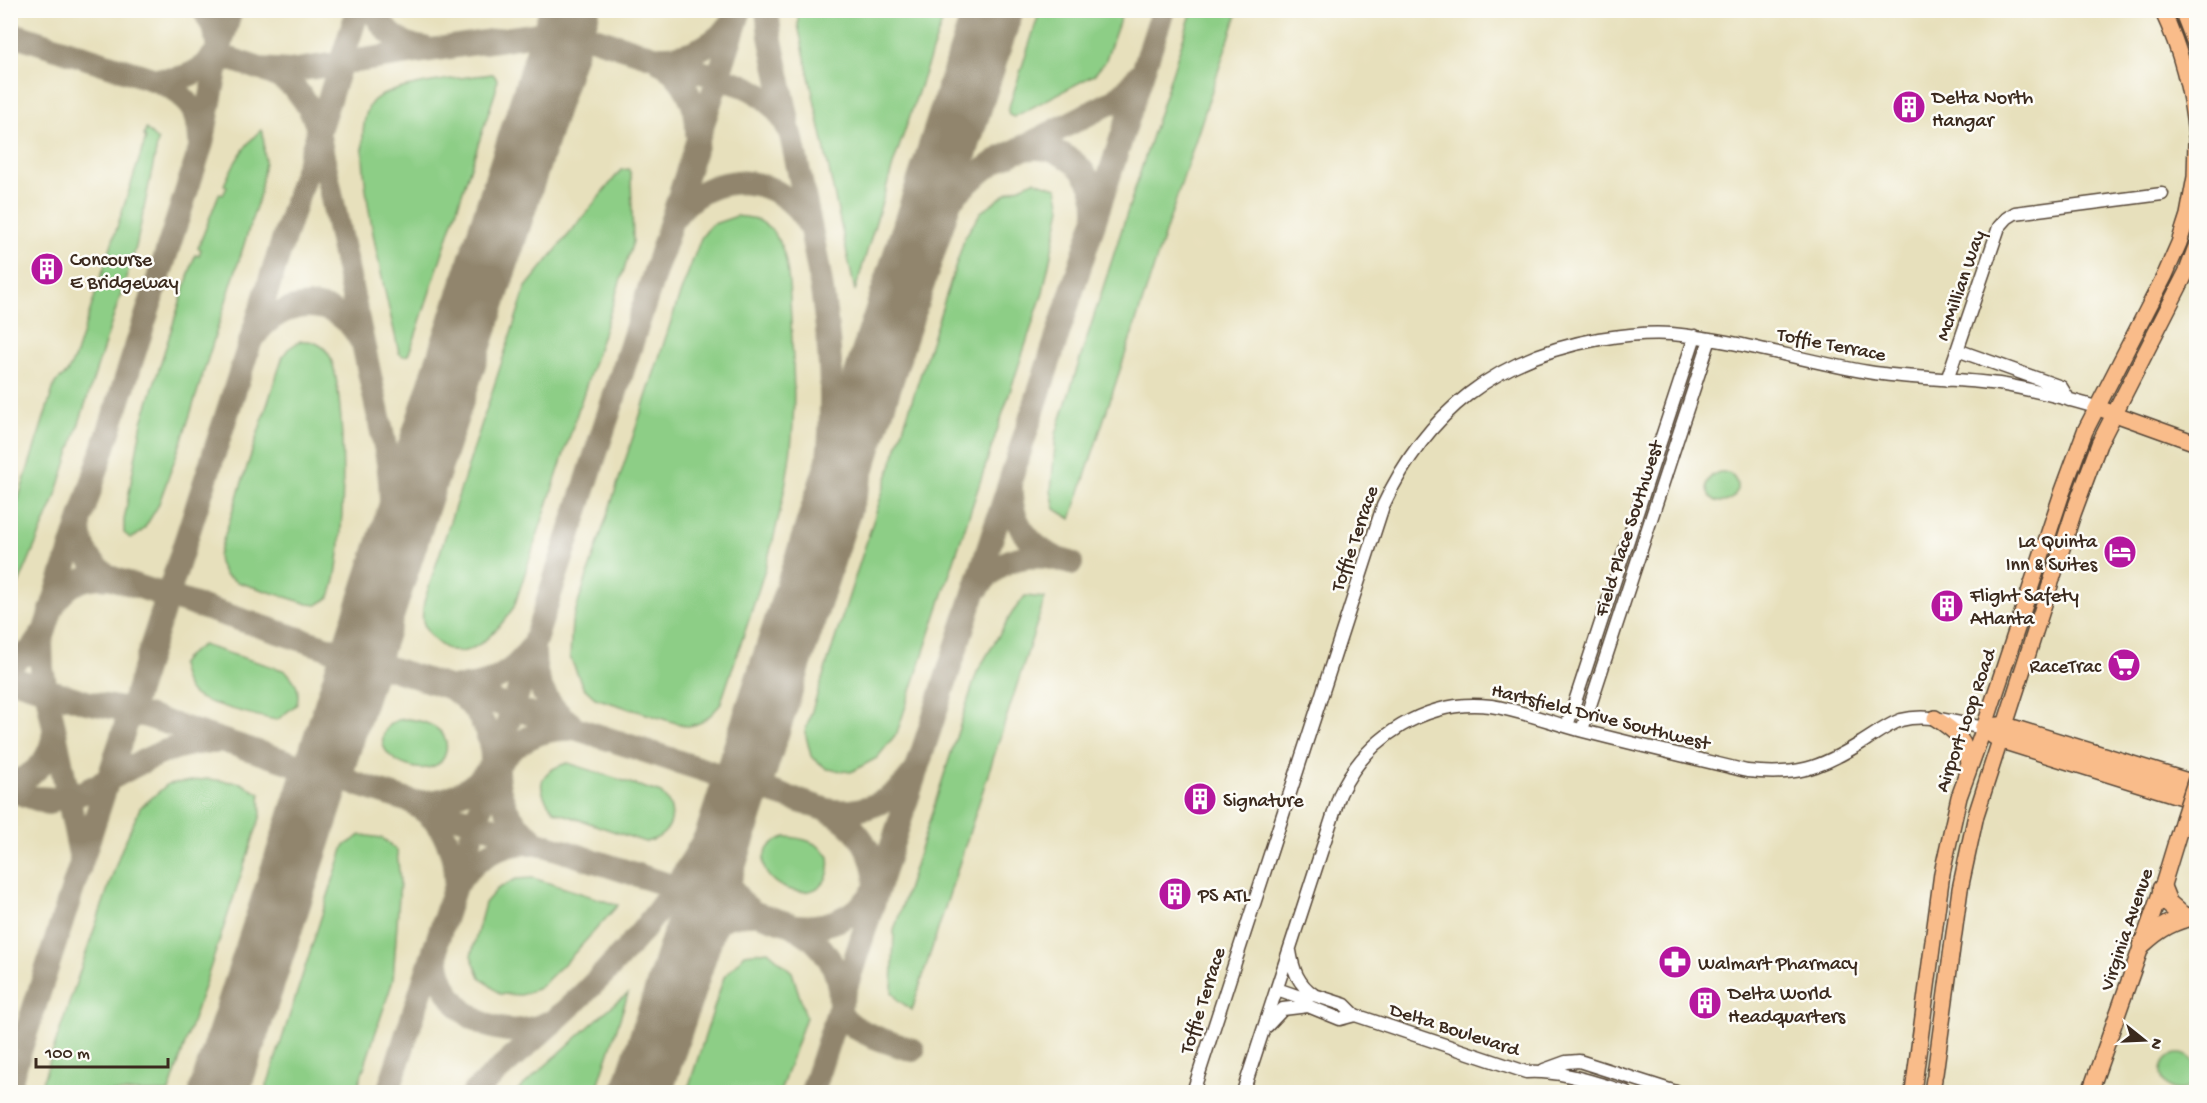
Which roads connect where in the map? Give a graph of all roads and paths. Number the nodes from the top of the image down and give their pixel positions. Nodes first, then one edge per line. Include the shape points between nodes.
1 (2162, 10) edge
2 (2182, 10) edge
3 (2196, 46) edge
4 (2196, 137) edge
5 (2196, 142) edge
6 (2162, 194) dead end
7 (2196, 247) edge
8 (1695, 336) junction
9 (1710, 339) junction
10 (1957, 350) junction
11 (1947, 380) junction
12 (2069, 400) junction
13 (2096, 407) junction
14 (2114, 414) junction
15 (1665, 428) junction
16 (1678, 433) junction
17 (2196, 443) edge
18 (1641, 501) junction
19 (1654, 506) junction
20 (1610, 594) junction
21 (1625, 598) junction
22 (1935, 718) junction
23 (1567, 726) junction
24 (1984, 728) junction
25 (1582, 730) junction
26 (2002, 732) junction
27 (1968, 771) junction
28 (2196, 779) edge
29 (2196, 785) edge
30 (2196, 800) edge
31 (2162, 888) junction
32 (2191, 917) edge
33 (2142, 944) junction
34 (1290, 948) junction
35 (1277, 989) junction
36 (1307, 999) junction
37 (1264, 1029) junction
38 (1543, 1071) junction
39 (1934, 1082) edge
40 (1193, 1092) edge
41 (1243, 1092) edge
42 (1626, 1092) edge
43 (1676, 1092) edge
44 (1913, 1092) edge
45 (2090, 1092) edge

1 - 4 main road via 2184,63
2 - 3 main road
5 - 13 main road, Airport Loop Road via 2195,177 2179,243
6 - 10 street, McMillian Way via 2015,213 2007,218 1999,226
7 - 14 main road, Airport Loop Road
8 - 9 street, Toffie Terrace
8 - 15 street, Field Place Southwest
8 - 40 street, Toffie Terrace via 1626,335 1539,355 1467,394 1408,460 1383,506
9 - 11 street, Toffie Terrace via 1859,370
9 - 16 street, Field Place Southwest
10 - 11 street, McMillian Way
10 - 12 street via 2061,387
11 - 12 street, Toffie Terrace via 1997,384
12 - 13 street, Toffie Terrace
13 - 14 main road, Toffie Terrace
13 - 24 main road, Airport Loop Road via 2061,496
14 - 17 main road, Toffie Terrace
14 - 26 main road, Airport Loop Road via 2073,514
15 - 16 street
15 - 18 street, Field Place Southwest
16 - 19 street, Field Place Southwest
18 - 19 street
18 - 20 street, Field Place Southwest
19 - 21 street, Field Place Southwest
20 - 21 street
20 - 23 street, Field Place Southwest
21 - 25 street, Field Place Southwest
22 - 24 street, Hartsfield Drive Southwest
22 - 25 street, Hartsfield Drive Southwest via 1902,720 1822,765 1775,774 1747,771
22 - 27 main road via 1958,735 1965,746
23 - 25 street, Hartsfield Drive Southwest
23 - 34 street, Hartsfield Drive Southwest via 1514,710 1472,705 1431,711 1392,731 1373,747 1340,794
24 - 26 highway
24 - 27 main road, Airport Loop Road
26 - 29 highway
26 - 30 highway
26 - 39 main road, Airport Loop Road via 1965,857
27 - 44 main road, Airport Loop Road via 1944,862
28 - 31 main road, Virginia Avenue, bridge
31 - 32 highway via 2168,903
31 - 33 main road, Virginia Avenue
32 - 33 highway via 2159,929
33 - 45 main road, Virginia Avenue
34 - 35 street, Hartsfield Drive Southwest
34 - 36 street via 1296,977
35 - 36 street, Delta Boulevard
35 - 37 street, Hartsfield Drive Southwest
36 - 37 street via 1283,1009
36 - 38 street, Delta Boulevard via 1340,1019 1355,1015 1526,1072
37 - 41 street, Hartsfield Drive Southwest
38 - 42 street, Delta Boulevard via 1570,1074
38 - 43 street, Delta Boulevard via 1579,1061

